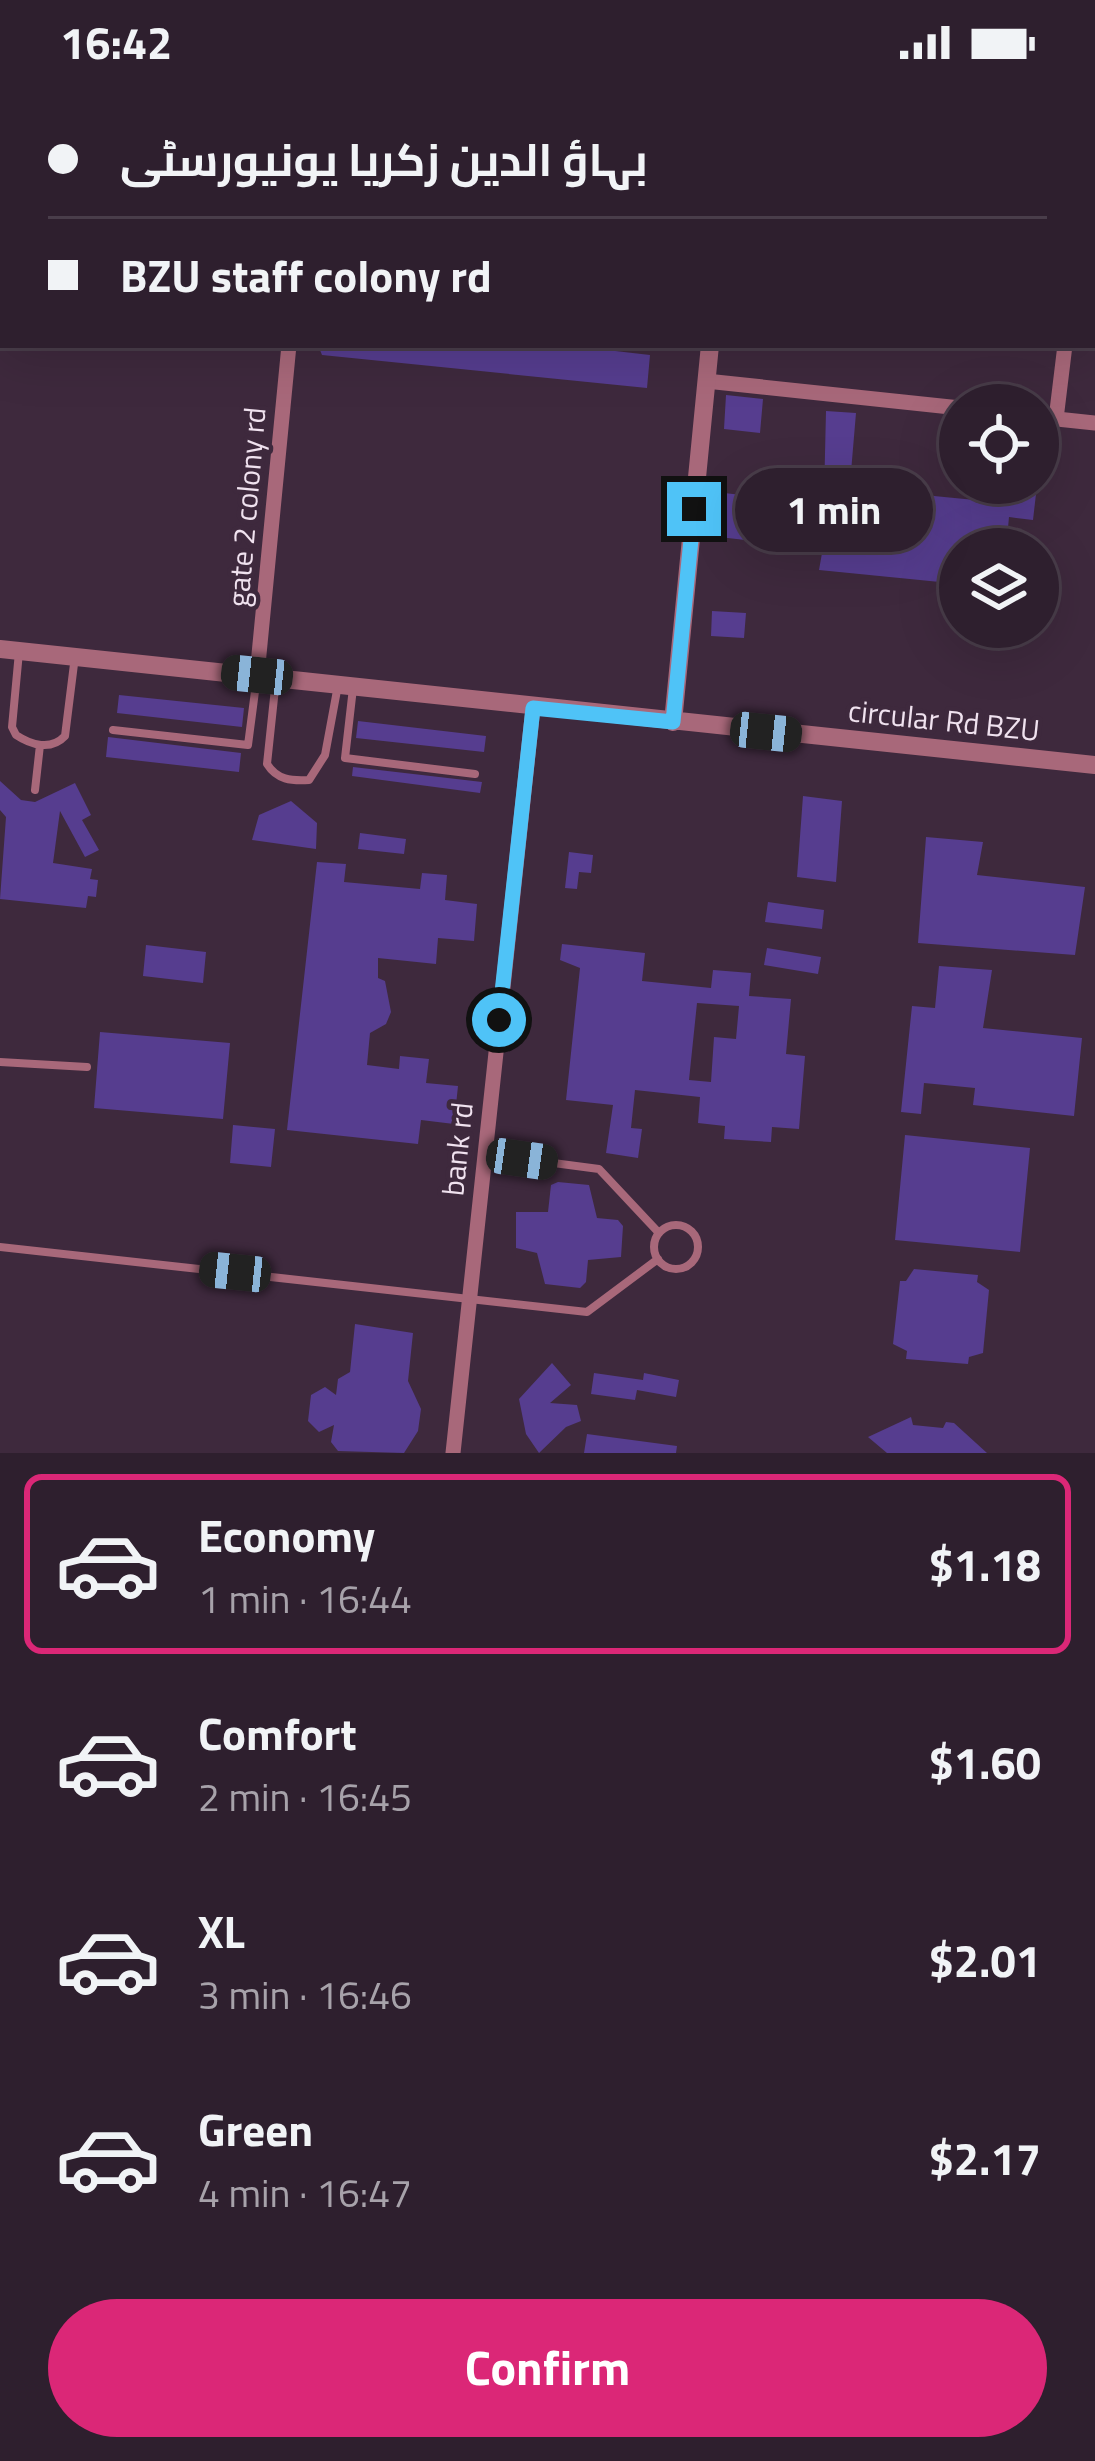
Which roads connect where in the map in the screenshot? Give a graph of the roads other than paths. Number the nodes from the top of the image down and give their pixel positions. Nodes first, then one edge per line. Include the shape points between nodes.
1 (289, 348) edge
2 (710, 348) edge
3 (1065, 348) edge
4 (706, 381) junction
5 (1059, 394) edge
6 (939, 407) edge
7 (1059, 419) edge
8 (1095, 423) edge
9 (10, 650) edge
10 (75, 656) junction
11 (267, 676) junction
12 (345, 685) junction
13 (533, 708) junction
14 (673, 722) junction
15 (113, 730) dead end
16 (40, 745) junction
17 (1095, 765) edge
18 (475, 774) dead end
19 (35, 790) dead end
20 (0, 1062) edge
21 (87, 1067) dead end
22 (484, 1154) junction
23 (659, 1233) junction
24 (0, 1246) edge
25 (658, 1259) junction
26 (469, 1298) junction
27 (452, 1453) edge

1 - 11 street, gate 2 colony rd
2 - 4 street
3 - 5 street
4 - 6 street
4 - 14 street
7 - 8 street
9 - 10 street, circular Rd BZU
9 - 16 lane via 12,727
10 - 11 street, circular Rd BZU
10 - 16 lane via 65,736
11 - 12 street, circular Rd BZU
11 - 12 lane via 268,764 298,781 322,766
11 - 15 lane via 248,745
12 - 13 street, circular Rd BZU
12 - 18 lane via 345,758
13 - 14 street, circular Rd BZU
13 - 22 street, bank rd
14 - 17 street, circular Rd BZU
16 - 19 lane
20 - 21 lane
22 - 23 lane via 599,1169
22 - 26 street, bank rd
23 - 25 lane
23 - 25 lane via 684,1226 698,1247 682,1268
24 - 26 lane
25 - 26 lane via 586,1312
26 - 27 street, bank rd

